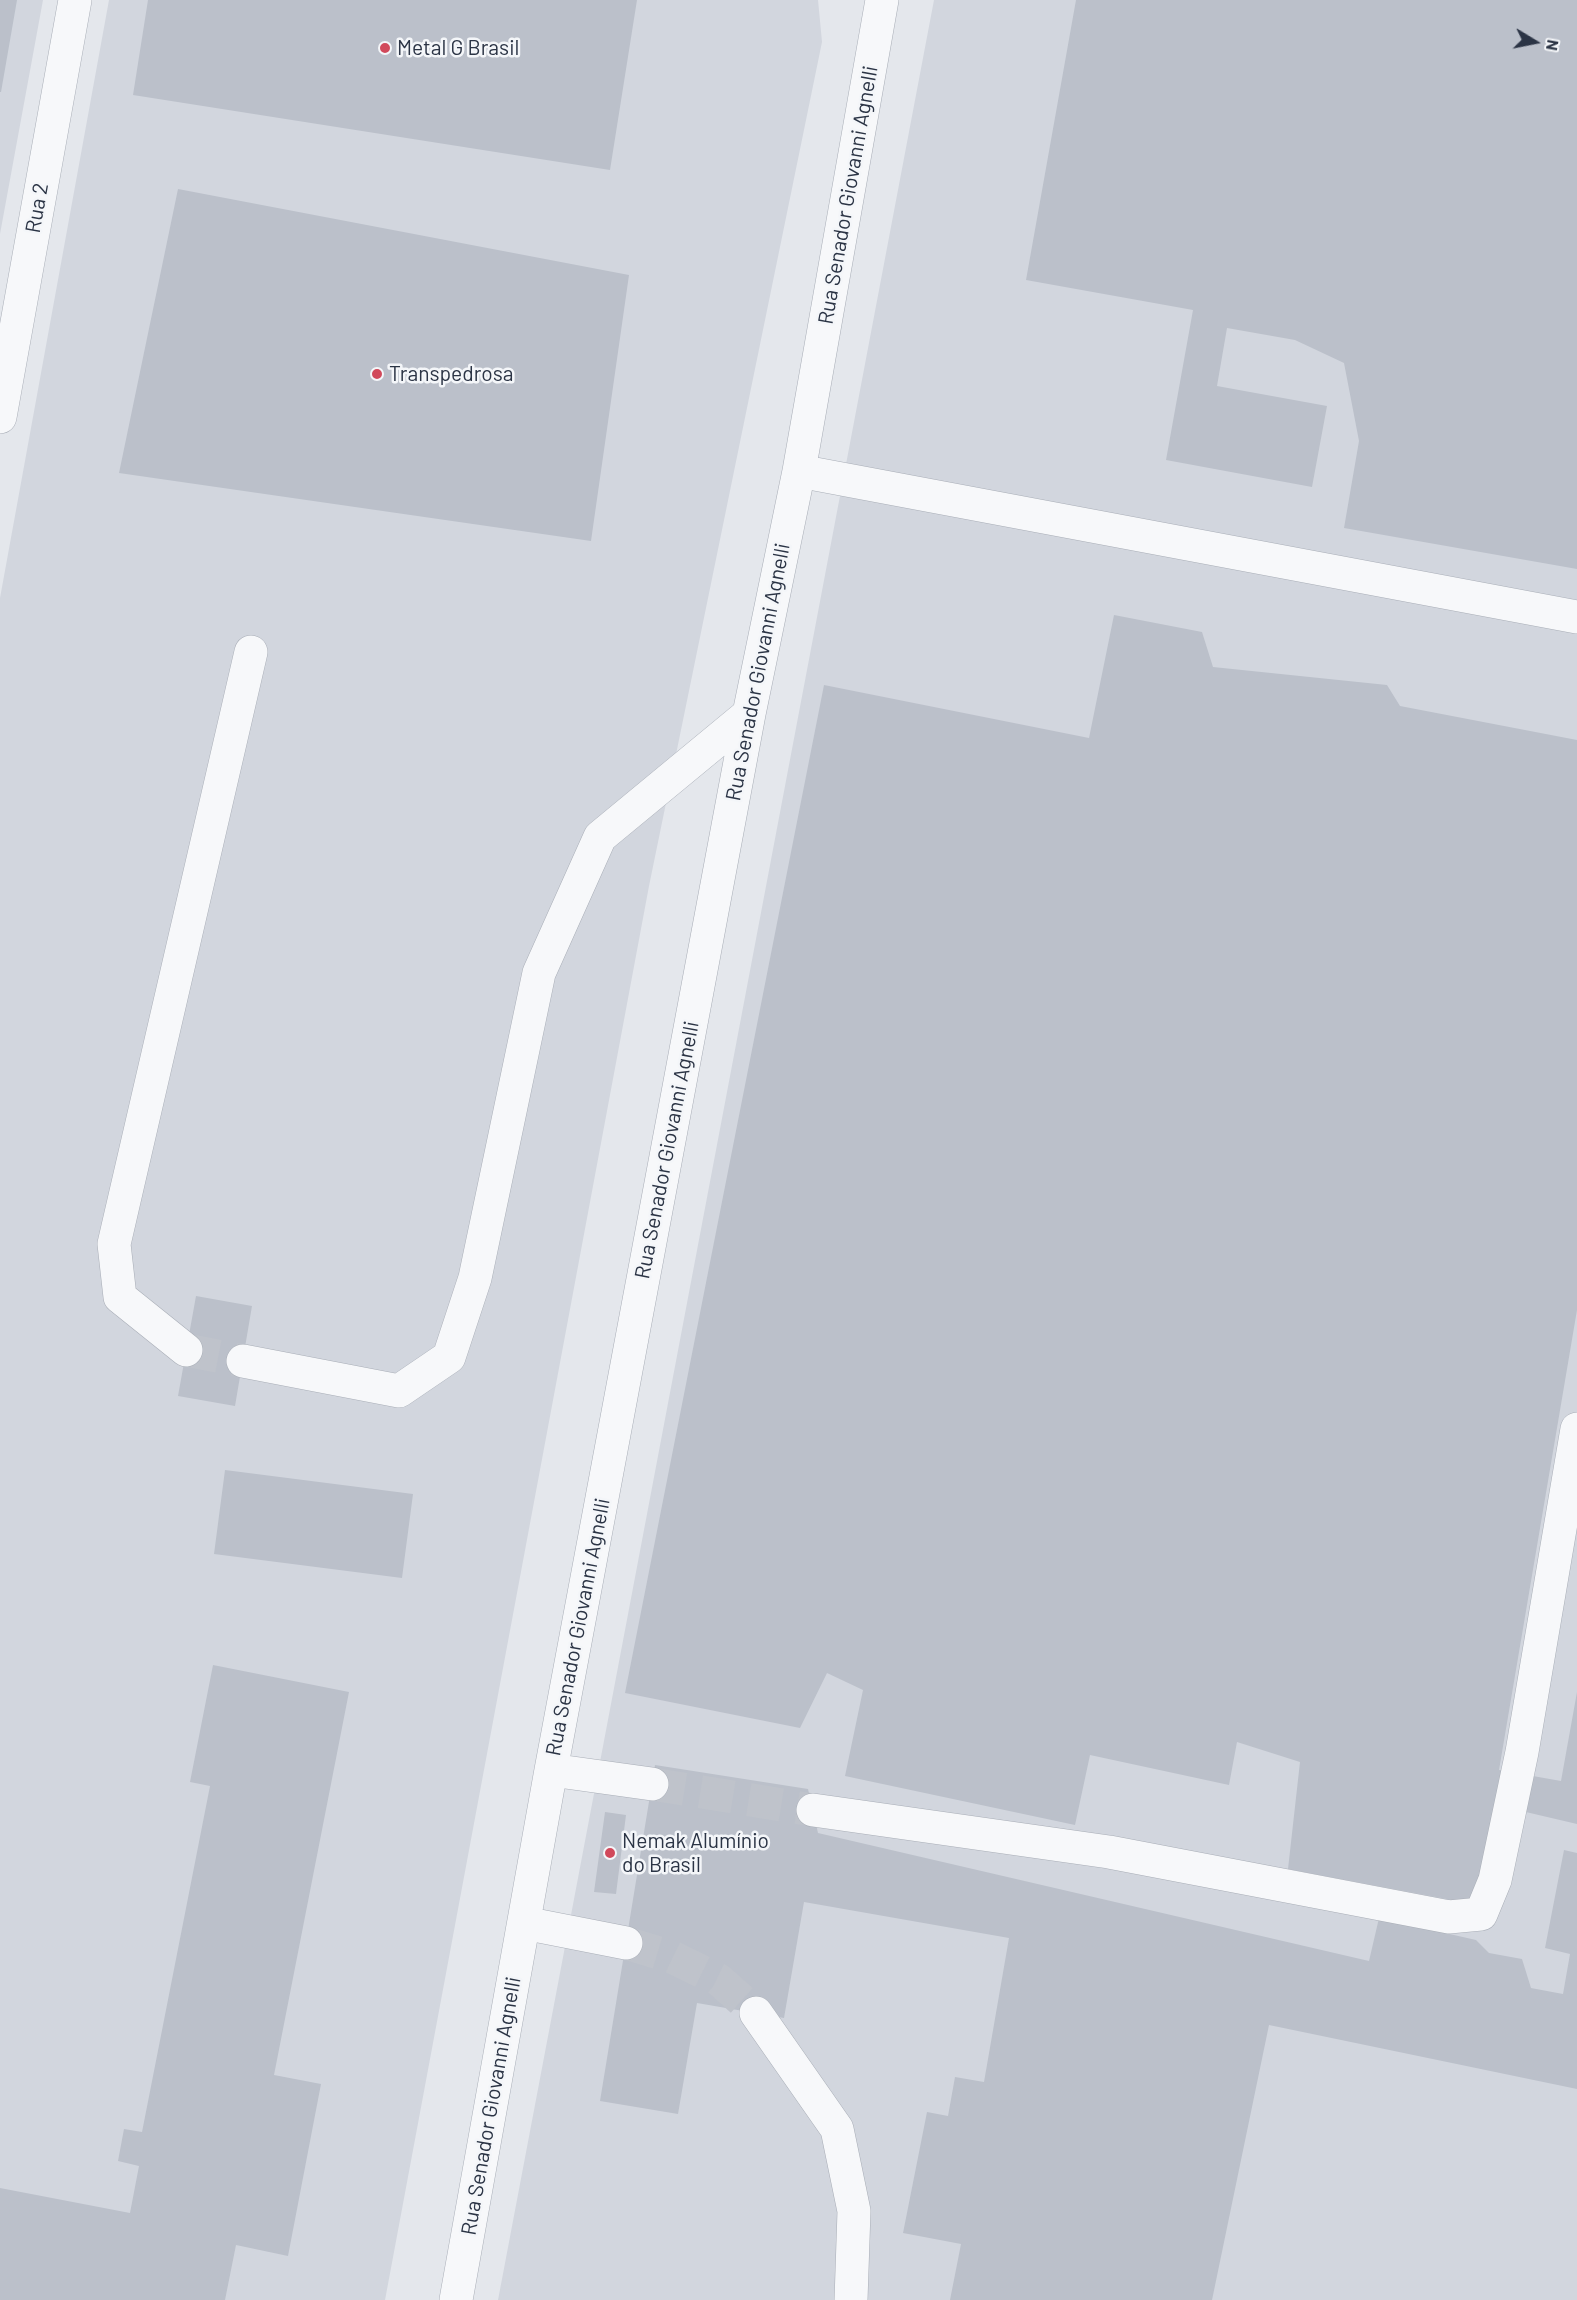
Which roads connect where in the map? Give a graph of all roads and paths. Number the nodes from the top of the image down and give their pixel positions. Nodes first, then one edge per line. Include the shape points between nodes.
1 (75, 0) edge
2 (882, 0) edge
3 (0, 417) edge
4 (799, 471) junction
5 (1577, 616) edge
6 (251, 652) dead end
7 (749, 714) junction
8 (186, 1350) tunnel mouth
9 (243, 1361) tunnel mouth
10 (1577, 1429) edge
11 (551, 1770) junction
12 (652, 1784) tunnel mouth
13 (813, 1810) tunnel mouth
14 (524, 1923) junction
15 (626, 1942) tunnel mouth
16 (756, 2013) tunnel mouth
17 (456, 2300) edge
18 (851, 2300) edge

1 - 3 street, Rua 2
2 - 4 street, Rua Senador Giovanni Agnelli
4 - 5 street
4 - 7 street, Rua Senador Giovanni Agnelli
6 - 8 street via 114,1244 120,1297
7 - 9 street via 600,837 539,973 475,1278 449,1357 399,1391
7 - 11 street, Rua Senador Giovanni Agnelli
10 - 13 street via 1522,1752 1495,1880 1481,1914 1449,1917 1109,1852
11 - 12 street
11 - 14 street, Rua Senador Giovanni Agnelli
14 - 15 street
14 - 17 street, Rua Senador Giovanni Agnelli
16 - 18 street via 837,2128 854,2211

